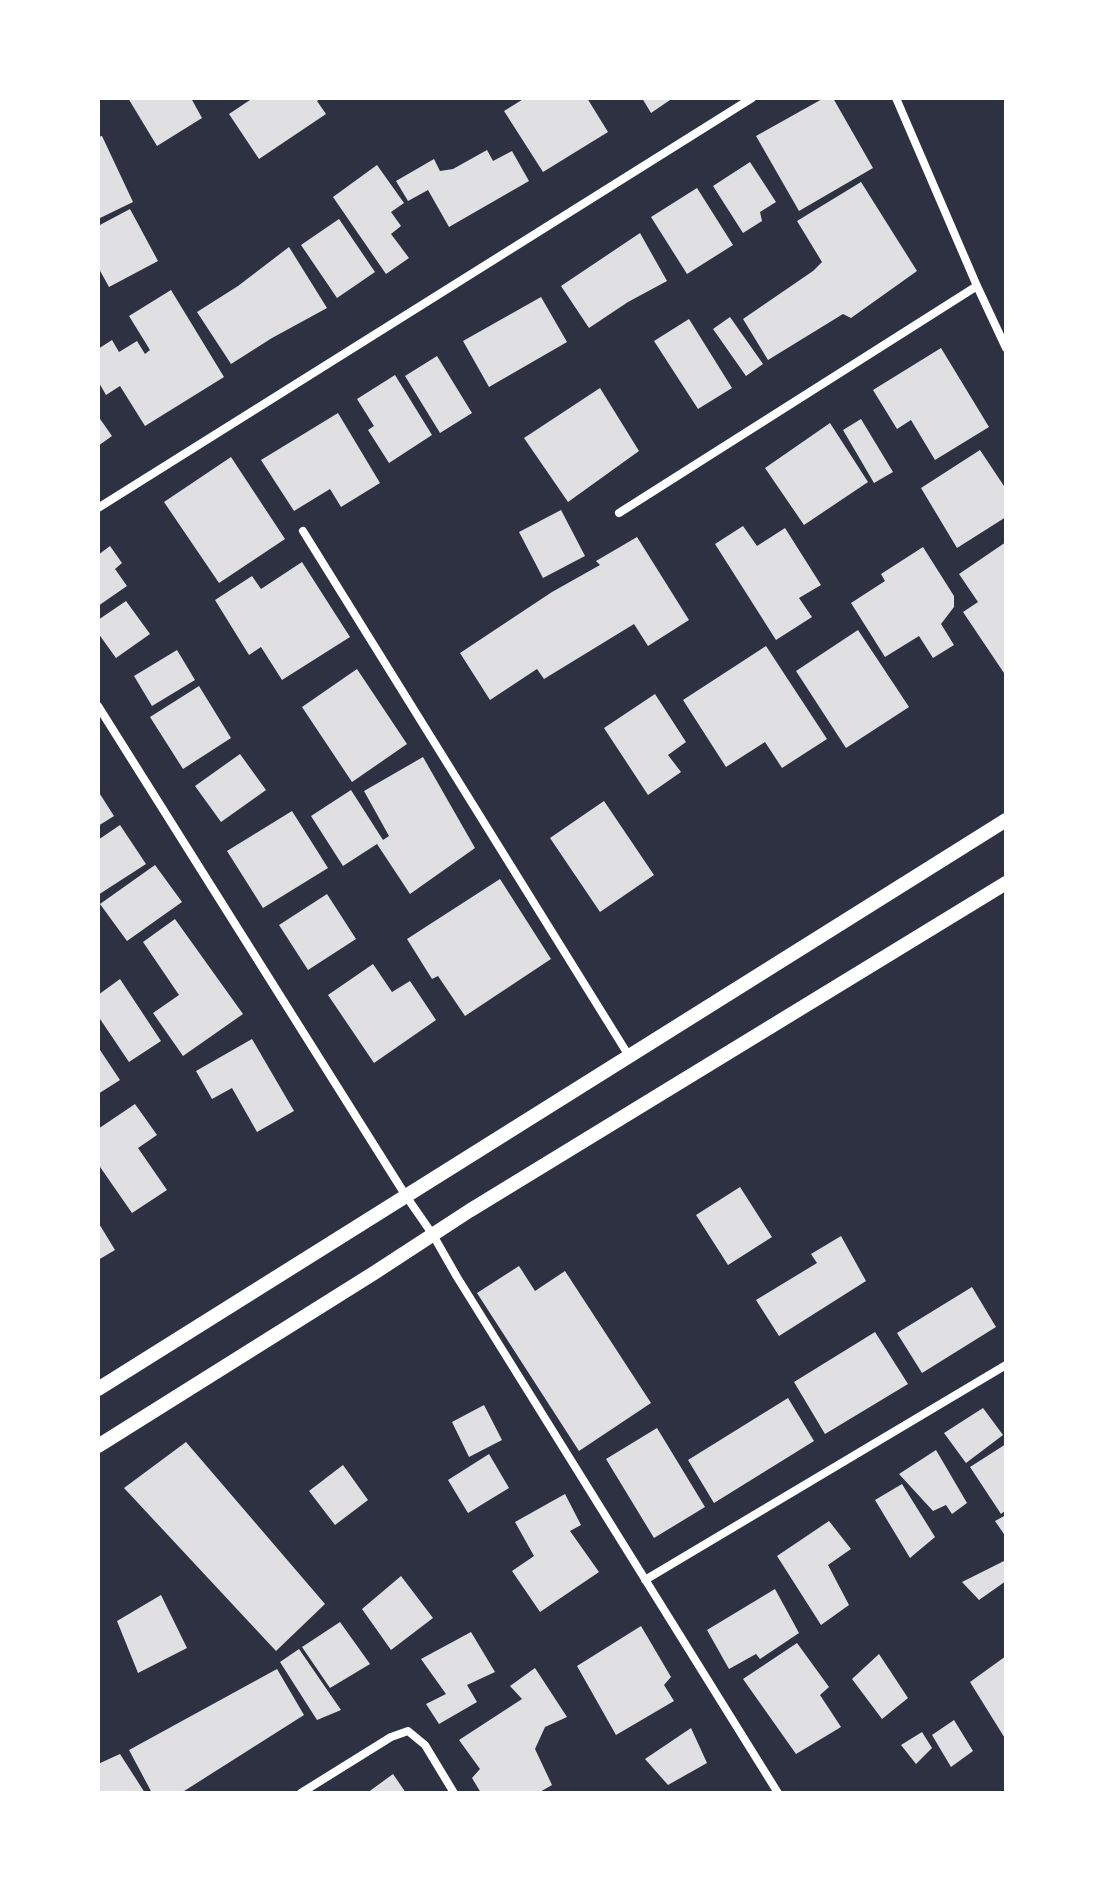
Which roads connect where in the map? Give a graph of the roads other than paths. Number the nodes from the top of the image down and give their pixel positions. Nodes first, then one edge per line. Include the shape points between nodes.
1 (752, 98) edge
2 (896, 98) edge
3 (977, 286) junction
4 (1006, 348) edge
5 (98, 508) edge
6 (619, 513) dead end
7 (303, 531) dead end
8 (98, 706) edge
9 (1006, 820) edge
10 (1006, 883) edge
11 (629, 1056) junction
12 (406, 1196) junction
13 (433, 1235) junction
14 (1006, 1365) edge
15 (98, 1389) edge
16 (98, 1446) edge
17 (645, 1580) junction
18 (301, 1793) edge
19 (454, 1793) edge
20 (778, 1793) edge

1 - 5 street
2 - 3 street
3 - 4 street
3 - 6 street
7 - 11 street
8 - 12 street
9 - 11 street
10 - 13 street
11 - 12 street
12 - 13 street
12 - 15 street
13 - 16 street
13 - 17 street
14 - 17 street
17 - 20 street
18 - 19 street via 408,1731 425,1745

